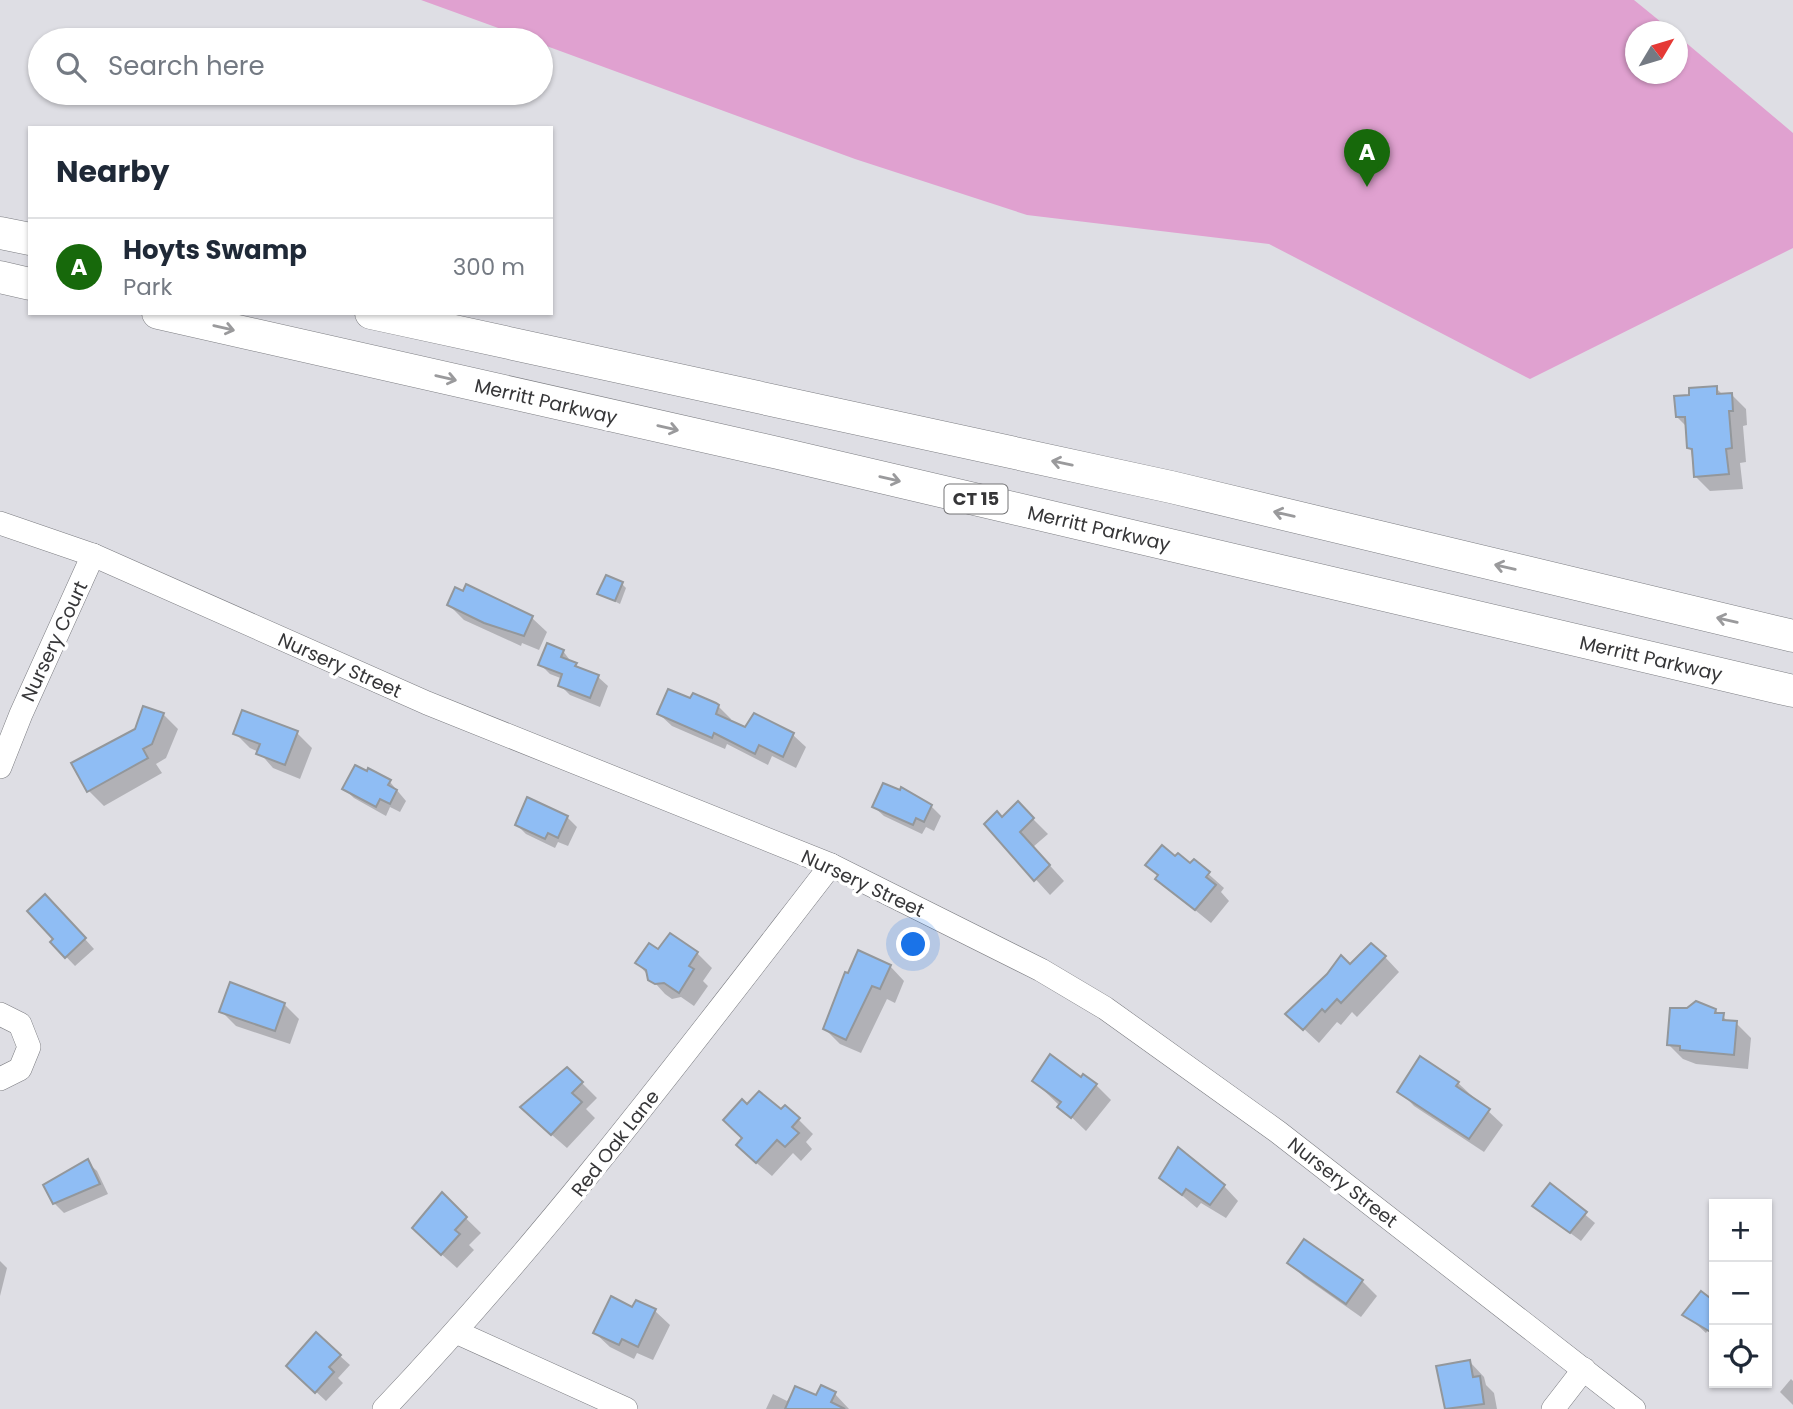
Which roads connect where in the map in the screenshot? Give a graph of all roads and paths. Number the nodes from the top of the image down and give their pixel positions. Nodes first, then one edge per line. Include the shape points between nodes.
1 (0, 233) edge
2 (28, 239) edge
3 (0, 277) edge
4 (28, 284) edge
5 (167, 315) edge
6 (380, 315) edge
7 (0, 523) edge
8 (93, 555) junction
9 (1793, 636) edge
10 (1793, 691) edge
11 (0, 767) edge
12 (831, 865) junction
13 (0, 1014) edge
14 (0, 1079) edge
15 (456, 1332) junction
16 (1584, 1370) junction
17 (384, 1409) edge
18 (626, 1409) edge
19 (1553, 1409) edge
20 (1634, 1409) edge

1 - 2 highway
3 - 4 highway
5 -> 10 highway, Merritt Parkway / CT 15
9 -> 6 highway via 1171,487
7 - 8 street, Nursery Street
8 - 11 street, Nursery Court
8 - 12 street, Nursery Street via 427,703
12 - 15 street, Red Oak Lane via 584,1183
12 - 16 street, Nursery Street via 1041,970 1105,1008 1278,1132
13 - 14 street via 20,1024 29,1043 22,1067
15 - 17 street, Red Oak Lane
15 - 18 street
16 - 19 street
16 - 20 street, Nursery Street

